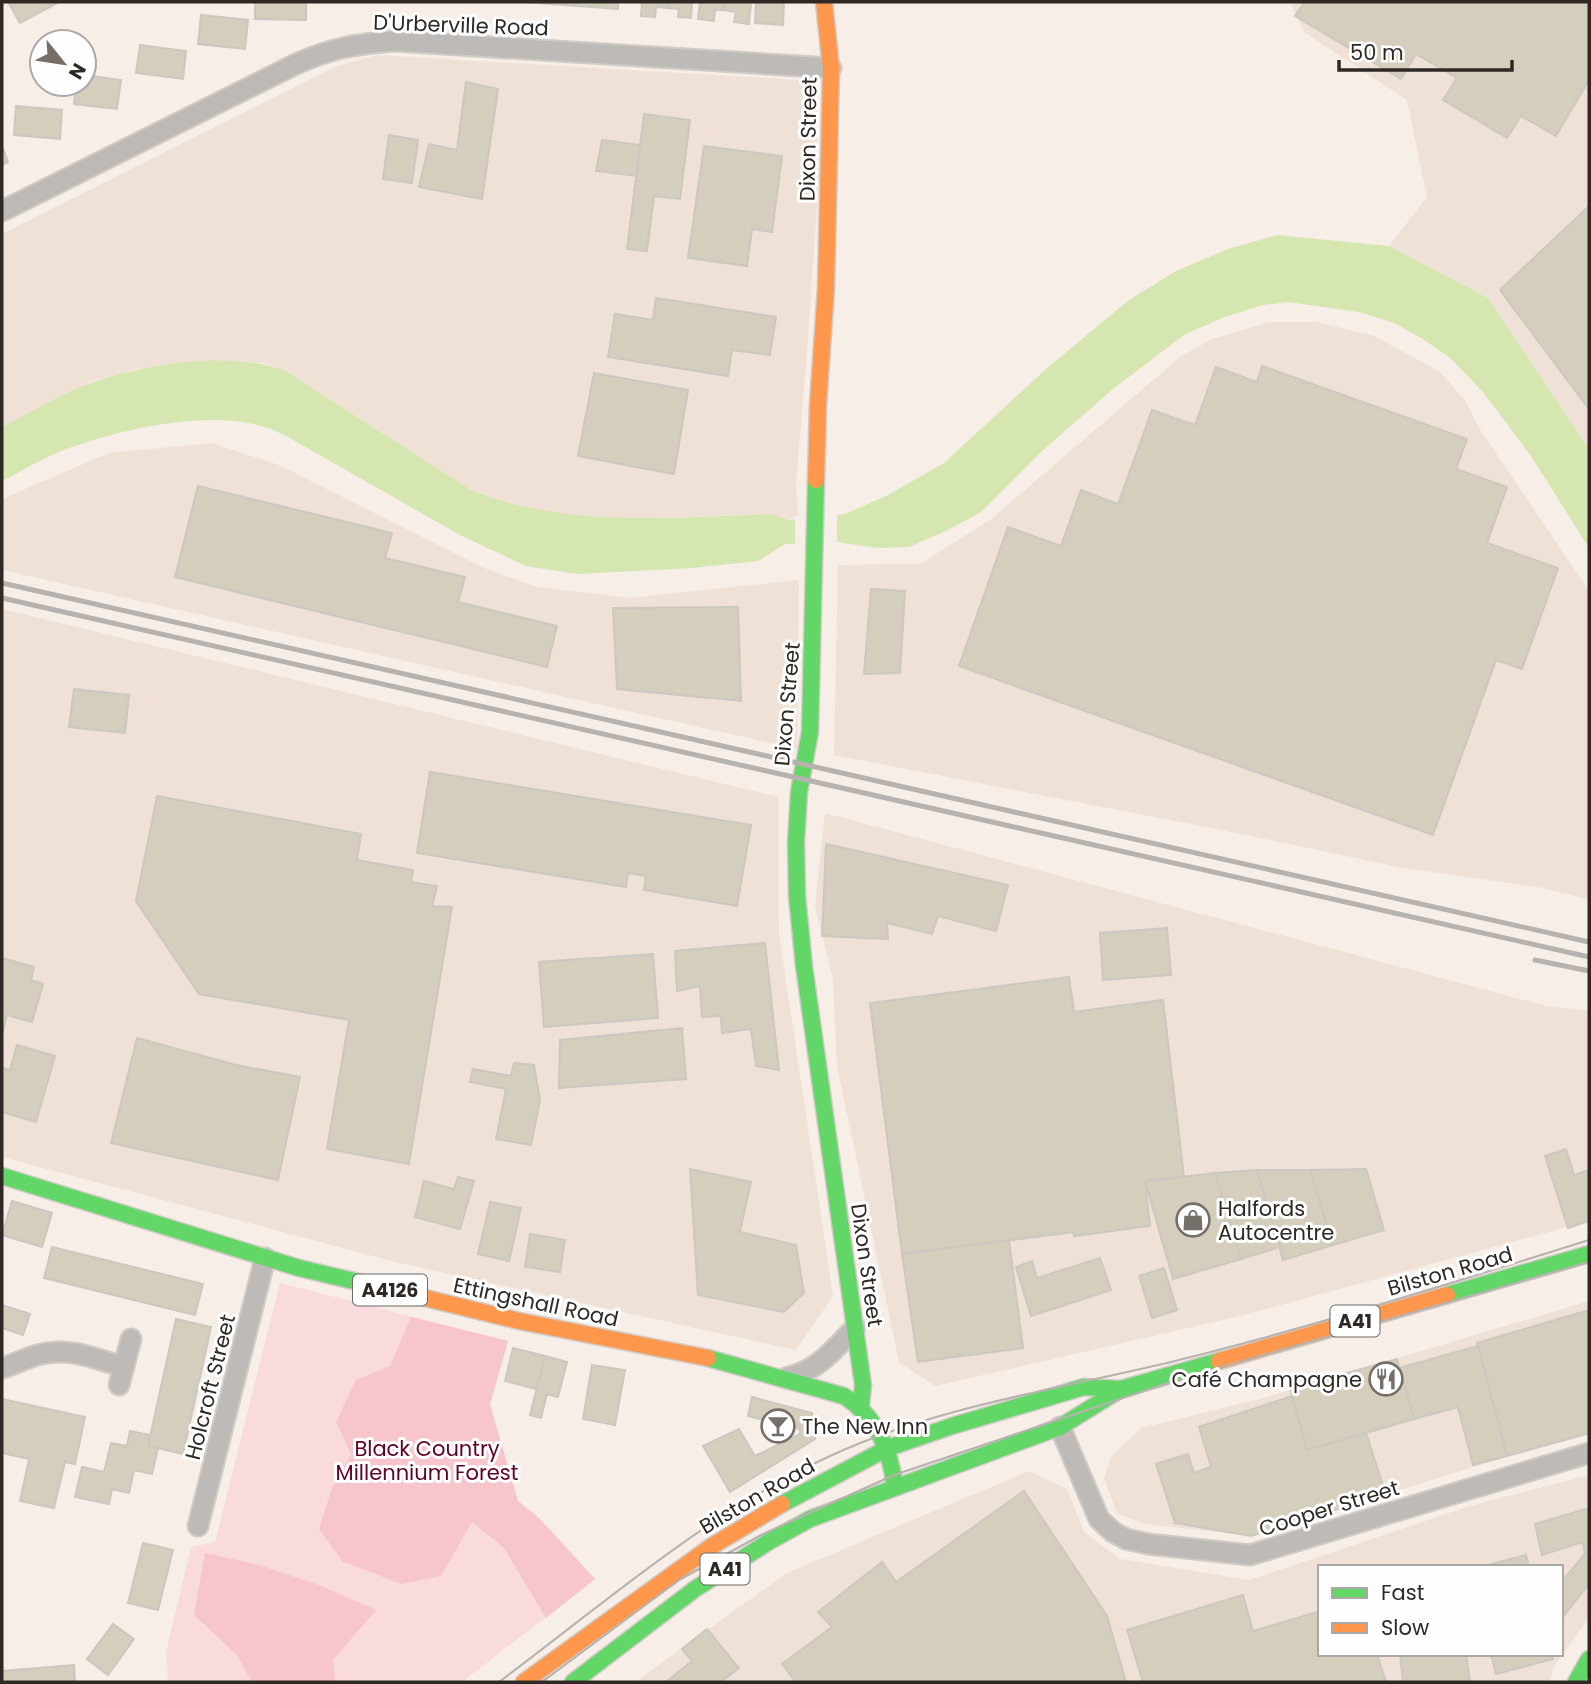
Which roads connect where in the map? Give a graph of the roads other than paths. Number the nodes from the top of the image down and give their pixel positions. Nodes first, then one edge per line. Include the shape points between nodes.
1 (824, 2) edge
2 (831, 68) junction
3 (2, 211) edge
4 (2, 1176) edge
5 (1589, 1254) edge
6 (265, 1258) junction
7 (855, 1328) junction
8 (131, 1339) dead end
9 (2, 1368) edge
10 (785, 1378) junction
11 (1121, 1389) junction
12 (861, 1405) junction
13 (1060, 1427) junction
14 (888, 1448) junction
15 (1589, 1453) edge
16 (895, 1487) junction
17 (198, 1527) dead end
18 (1589, 1658) edge
19 (524, 1682) edge
20 (573, 1682) edge
21 (1576, 1682) edge

1 - 2 main road, Dixon Street
2 - 3 street, D'Urberville Road via 394,41 360,43 330,49 296,64
2 - 7 main road, Dixon Street via 810,732 799,792 797,896
4 - 6 main road, Ettingshall Road / A4126
5 - 11 main road, Bilston Road / A41
6 - 10 main road, Ettingshall Road / A4126 via 506,1318
6 - 17 street, Holcroft Street
7 - 10 street via 821,1362
7 - 12 main road, Dixon Street via 863,1385
8 - 9 street via 122,1376 73,1353 38,1354
10 - 12 main road, Ettingshall Road / A4126
11 - 13 main road, Bilston Road / A41
11 - 14 main road, Bilston Road / A41 via 1084,1387
12 - 14 main road
13 - 15 street, Cooper Street via 1099,1519 1113,1532 1148,1544 1250,1555
13 - 16 main road, Bilston Road / A41
14 - 16 main road
14 - 19 main road, Bilston Road / A41 via 712,1546
16 - 20 main road, Bilston Road / A41 via 810,1519 770,1541 695,1589
18 - 21 main road

